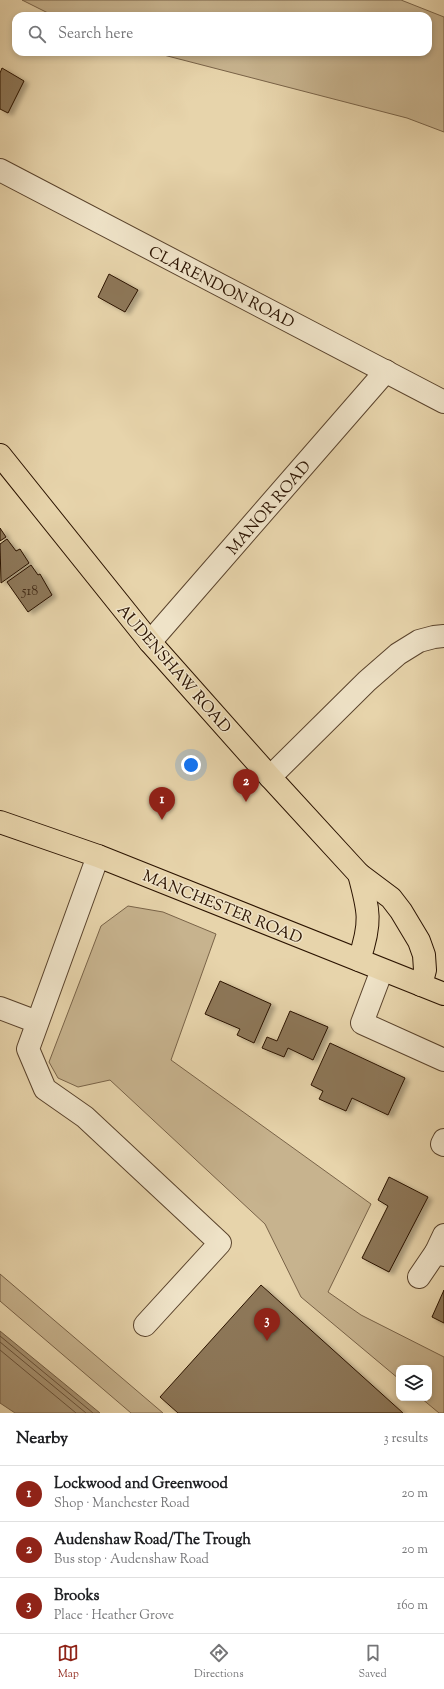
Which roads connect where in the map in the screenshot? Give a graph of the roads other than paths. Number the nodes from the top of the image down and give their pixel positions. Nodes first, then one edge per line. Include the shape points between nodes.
1 (0, 170) edge
2 (386, 371) junction
3 (444, 402) edge
4 (0, 455) edge
5 (444, 636) edge
6 (150, 642) junction
7 (270, 778) junction
8 (0, 822) edge
9 (98, 856) junction
10 (359, 874) junction
11 (359, 960) junction
12 (382, 970) junction
13 (421, 985) junction
14 (444, 994) edge
15 (0, 1008) edge
16 (38, 1022) junction
17 (444, 1060) edge
18 (444, 1140) edge
19 (444, 1145) edge
20 (441, 1247) edge
21 (419, 1277) dead end
22 (145, 1325) dead end

1 - 2 street, CLARENDON ROAD
2 - 3 street, CLARENDON ROAD
2 - 6 street, MANOR ROAD
4 - 6 main road, AUDENSHAW ROAD
5 - 7 street via 419,641 398,654 367,681
6 - 7 main road, AUDENSHAW ROAD
7 - 10 main road, AUDENSHAW ROAD
8 - 9 main road, MANCHESTER ROAD
9 - 11 main road, MANCHESTER ROAD
9 - 16 street
10 - 11 main road, AUDENSHAW ROAD via 367,904 369,925
10 - 13 main road, AUDENSHAW ROAD via 391,898 419,942 424,955
11 - 12 main road, MANCHESTER ROAD
12 - 13 main road, MANCHESTER ROAD
12 - 17 street via 362,1023
13 - 14 main road, MANCHESTER ROAD
15 - 16 street
16 - 22 street via 28,1049 45,1089 85,1117 220,1243
18 - 19 street
20 - 21 street

